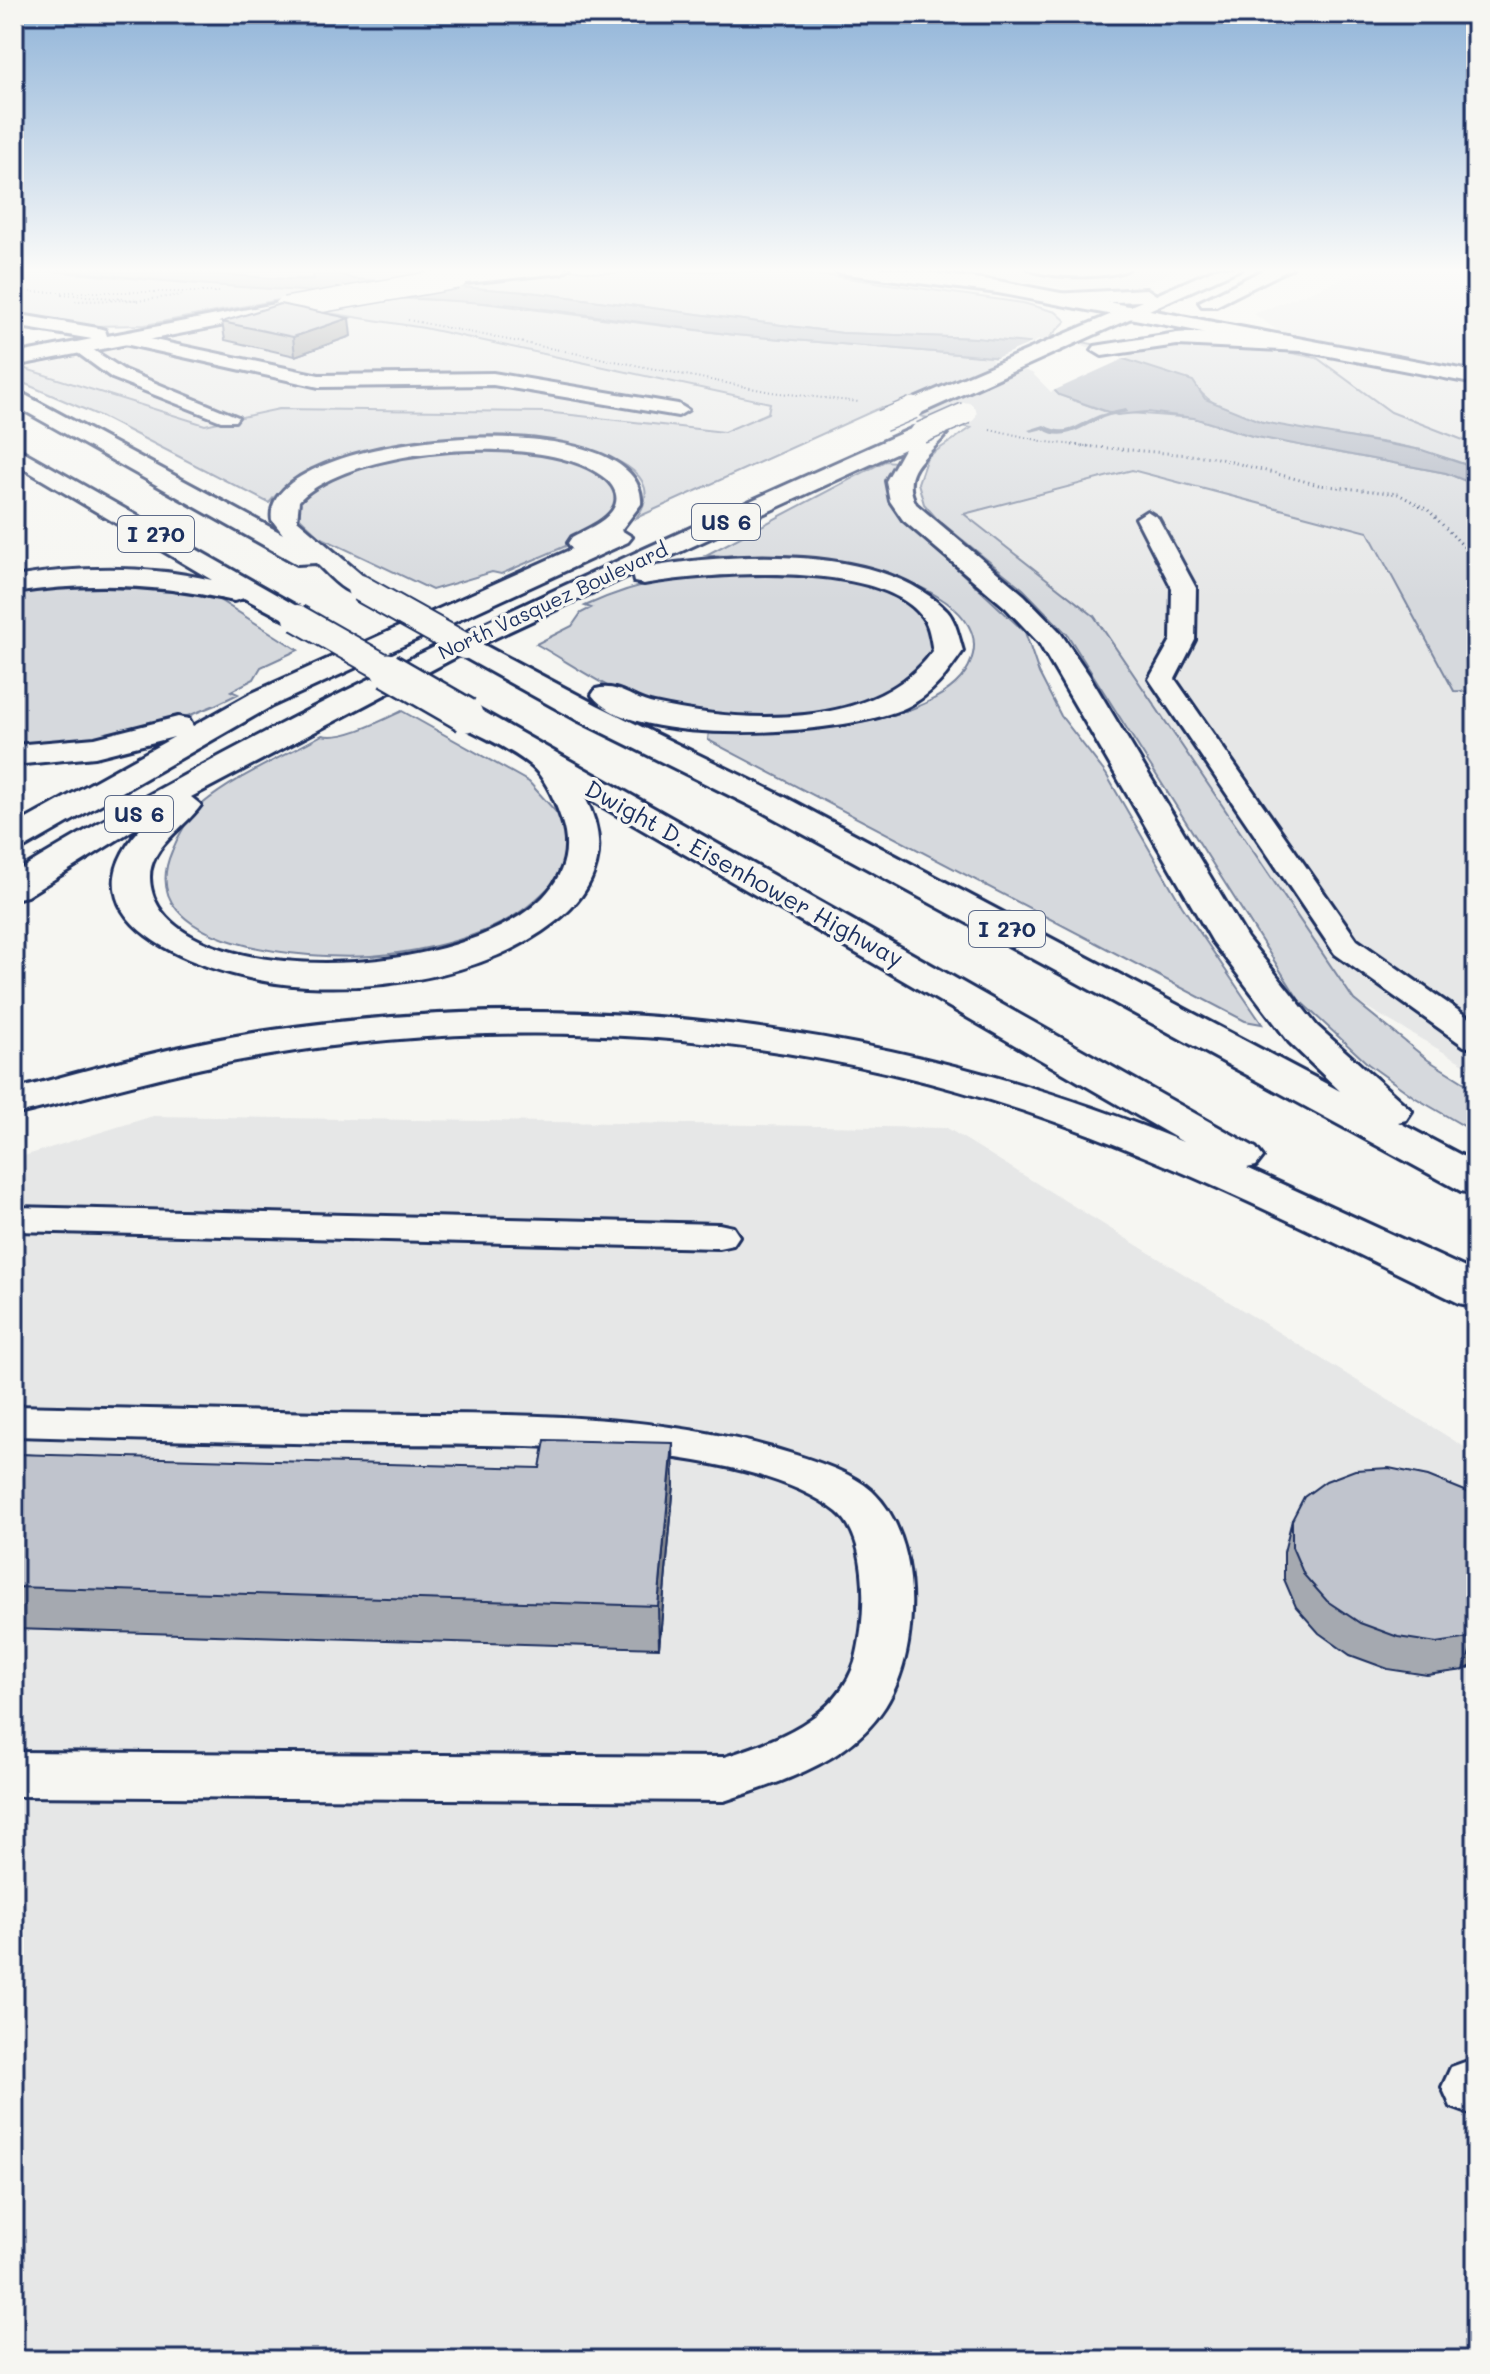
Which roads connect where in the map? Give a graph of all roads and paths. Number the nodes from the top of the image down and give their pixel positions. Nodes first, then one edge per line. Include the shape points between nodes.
1 (130, 379) edge
2 (309, 379) edge
3 (705, 379) edge
4 (979, 379) edge
5 (14, 396) edge
6 (864, 402) dead end
7 (678, 410) dead end
8 (228, 417) dead end
9 (987, 428) dead end
10 (855, 433) dead end
11 (14, 453) edge
12 (1147, 518) dead end
13 (644, 526) dead end
14 (1476, 559) edge
15 (513, 584) junction
16 (14, 585) edge
17 (360, 588) junction
18 (530, 610) junction
19 (297, 618) junction
20 (546, 677) junction
21 (261, 700) junction
22 (265, 743) junction
23 (14, 755) edge
24 (543, 760) junction
25 (14, 840) edge
26 (14, 888) edge
27 (1476, 1039) edge
28 (14, 1103) edge
29 (1476, 1168) edge
30 (1476, 1181) edge
31 (14, 1219) edge
32 (719, 1236) dead end
33 (1476, 1291) edge
34 (14, 1421) edge
35 (14, 1774) edge

1 - 8 lane
2 - 7 lane via 493,379
3 - 6 path
4 - 10 main road, bridge
5 - 17 main road, I 270
9 - 14 path via 1045,444 1212,457 1304,482 1401,495 1424,508 1464,553
11 - 19 main road, Dwight D. Eisenhower Highway / I 270
12 - 27 lane via 1184,588 1183,640 1162,679 1346,947
13 - 15 main road, North Vasquez Boulevard / US 6
15 - 17 main road via 613,524 628,504 622,478 568,453 490,444 397,450 335,467 294,491 283,519
15 - 21 main road, North Vasquez Boulevard / US 6
16 - 19 main road via 84,577 170,581 238,595
17 - 20 main road, I 270, bridge via 464,646
18 - 20 main road via 672,570 779,564 835,570 887,585 928,607 949,633 944,660 926,682 878,706 796,723 711,723 643,712
18 - 22 main road, North Vasquez Boulevard / US 6
18 - 29 main road, North Vasquez Boulevard / US 6 via 952,420 904,464 902,502 1048,637 1265,992 1345,1075
19 - 24 main road, Dwight D. Eisenhower Highway / I 270, bridge
20 - 30 main road, I 270
21 - 23 main road via 137,738
21 - 25 main road, North Vasquez Boulevard / US 6
22 - 24 main road via 169,816 149,838 137,858 132,893 154,929 178,945 246,968 304,975 365,974 425,965 479,950 546,914 571,890 583,865 584,836 569,793
22 - 26 main road, North Vasquez Boulevard / US 6
24 - 33 main road, Dwight D. Eisenhower Highway / I 270
28 - 33 main road via 182,1059 399,1028 497,1024 711,1032 874,1059 1034,1100 1195,1163
31 - 32 lane
34 - 35 lane via 537,1433 707,1448 769,1461 856,1502 883,1546 888,1594 880,1659 863,1701 827,1735 785,1759 724,1779

